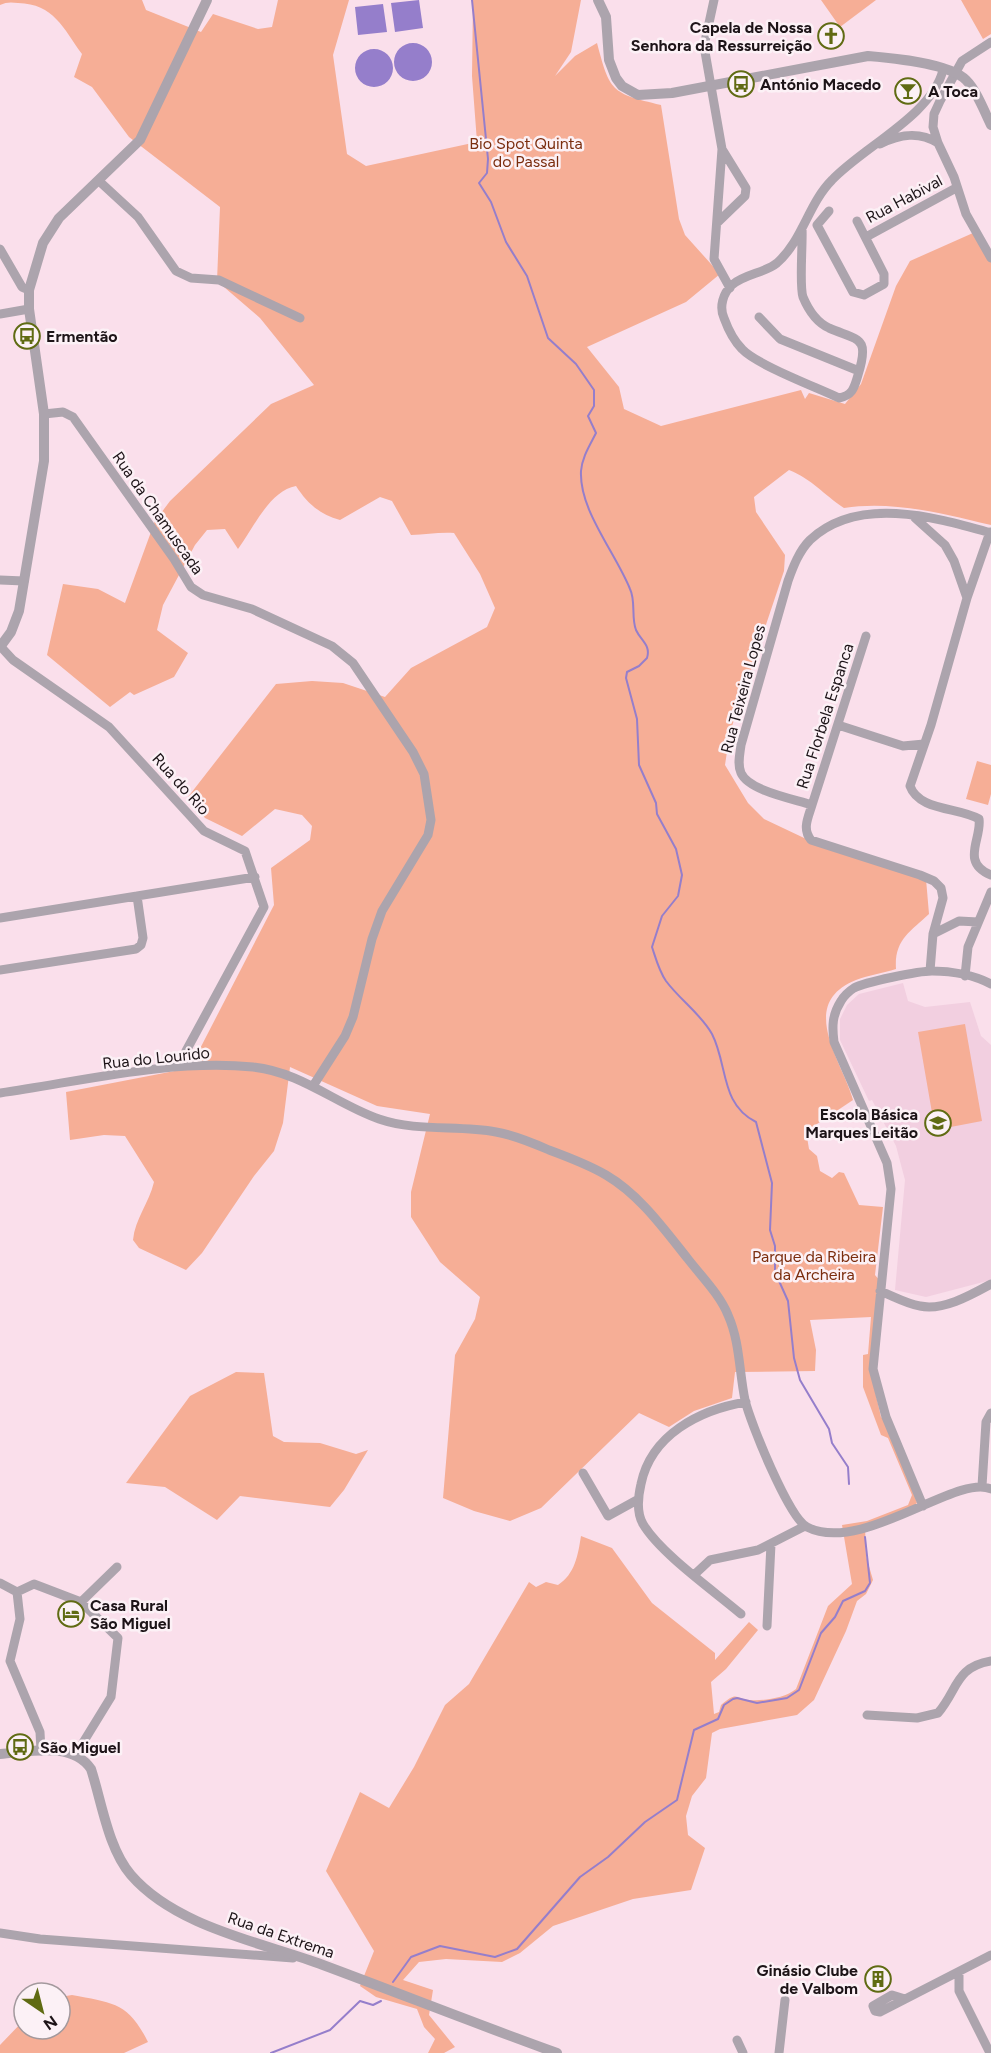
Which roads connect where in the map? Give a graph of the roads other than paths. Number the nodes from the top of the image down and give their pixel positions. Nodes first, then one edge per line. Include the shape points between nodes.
1 (207, 0) edge
2 (598, 0) edge
3 (714, 0) edge
4 (991, 42) edge
5 (943, 70) junction
6 (956, 74) junction
7 (711, 85) junction
8 (991, 125) edge
9 (938, 143) junction
10 (722, 149) junction
11 (867, 150) junction
12 (99, 181) junction
13 (956, 188) junction
14 (829, 211) dead end
15 (857, 221) dead end
16 (717, 223) junction
17 (802, 228) junction
18 (866, 237) junction
19 (0, 249) edge
20 (991, 258) edge
21 (730, 288) junction
22 (29, 290) junction
23 (29, 309) junction
24 (0, 314) edge
25 (759, 317) dead end
26 (300, 318) dead end
27 (859, 371) junction
28 (44, 414) junction
29 (913, 517) junction
30 (991, 532) edge
31 (0, 580) edge
32 (24, 581) junction
33 (967, 598) junction
34 (866, 636) dead end
35 (0, 647) edge
36 (838, 725) junction
37 (924, 744) junction
38 (812, 805) junction
39 (991, 875) edge
40 (255, 878) junction
41 (991, 892) edge
42 (137, 896) junction
43 (0, 918) edge
44 (978, 922) junction
45 (933, 934) junction
46 (0, 970) edge
47 (930, 971) junction
48 (965, 976) junction
49 (991, 984) edge
50 (184, 1066) junction
51 (313, 1086) junction
52 (0, 1093) edge
53 (991, 1284) edge
54 (880, 1291) junction
55 (746, 1402) junction
56 (991, 1413) edge
57 (583, 1473) dead end
58 (987, 1488) edge
59 (637, 1500) junction
60 (923, 1506) junction
61 (805, 1526) junction
62 (771, 1544) junction
63 (117, 1567) dead end
64 (695, 1574) junction
65 (0, 1583) edge
66 (17, 1592) junction
67 (81, 1602) junction
68 (741, 1614) dead end
69 (767, 1626) dead end
70 (991, 1661) edge
71 (867, 1715) dead end
72 (41, 1750) junction
73 (0, 1754) edge
74 (76, 1754) junction
75 (0, 1933) edge
76 (229, 1934) junction
77 (226, 1953) junction
78 (991, 1955) edge
79 (306, 1959) junction
80 (959, 1972) junction
81 (942, 1981) junction
82 (959, 1991) junction
83 (784, 2000) dead end
84 (905, 2000) dead end
85 (736, 2040) dead end
86 (557, 2053) edge
87 (743, 2053) edge
88 (779, 2053) edge
89 (990, 2053) edge

1 - 12 street via 140,140
2 - 7 street via 606,17 609,60 622,86 648,96
3 - 7 street via 704,46
4 - 6 street via 962,61
5 - 6 street
5 - 7 street via 868,56
5 - 11 street via 941,80 926,100
6 - 8 street via 968,82
6 - 9 street via 934,114
7 - 10 street
9 - 11 street via 928,136 907,135
9 - 13 street
10 - 16 street
10 - 16 street via 746,188 745,196
11 - 17 street via 832,179 815,200
12 - 22 street via 59,218 43,243
12 - 26 street via 138,217 176,271 191,278 219,280
13 - 18 street, Rua Habival
13 - 20 street
14 - 18 street, Rua Habival via 817,225 853,292 864,295 884,284 884,274
15 - 18 street, Rua Habival
16 - 21 street via 714,259
17 - 21 street via 776,263
17 - 27 street via 802,294 815,318 860,342 864,350
19 - 22 street via 22,287
21 - 27 street via 721,312 733,338 755,359 839,398 854,390
22 - 23 street
23 - 24 street
23 - 28 street
25 - 27 street via 780,339
28 - 32 street via 44,461
28 - 51 street, Rua da Chamuscada via 63,412 73,417 191,587 204,595 252,609 332,646 353,663 424,774 431,820 428,835 382,911 353,1017
29 - 30 street, Rua Teixeira Lopes
29 - 33 street via 945,545
29 - 38 street, Rua Teixeira Lopes via 868,513 846,518 808,542 788,581 738,763 741,774 751,785
30 - 33 street
31 - 32 street
32 - 35 street via 19,611
33 - 37 street
34 - 36 street, Rua Florbela Espanca
35 - 40 street, Rua do Rio via 109,727 204,831 245,851
36 - 37 street via 903,746
36 - 38 street, Rua Florbela Espanca
37 - 39 street via 910,786 913,796 979,819 974,854 978,866
38 - 45 street via 806,826 806,834 812,840 934,881 941,888 943,898
40 - 42 street
40 - 50 street, Rua do Rio via 264,907 186,1051
41 - 44 street
42 - 43 street
42 - 46 street via 143,938 136,949
44 - 45 street via 959,921
44 - 48 street via 968,947
45 - 47 street
47 - 48 street
47 - 54 street via 854,988 834,1014 834,1042 887,1163 891,1189
48 - 49 street
50 - 51 street, Rua do Lourido via 257,1067
50 - 52 street, Rua do Lourido
51 - 55 street, Rua do Lourido via 379,1119 413,1127 500,1133 607,1175 659,1223 727,1311 736,1337
53 - 54 street via 931,1307
54 - 60 street via 873,1369 877,1391
55 - 59 street via 691,1419 659,1445 644,1467
55 - 61 street, Rua do Lourido via 774,1473
56 - 58 street via 986,1422
57 - 59 street via 608,1516
58 - 60 street via 971,1487
59 - 64 street via 643,1523 672,1557
60 - 61 street via 855,1530 831,1532
61 - 62 street
62 - 64 street via 710,1560
62 - 69 street
63 - 67 street
64 - 68 street
65 - 66 street
66 - 67 street via 34,1584
66 - 72 street via 20,1619 10,1661 40,1732
67 - 74 street via 118,1638 111,1697
70 - 71 street via 962,1674 938,1713 917,1718
72 - 73 street
72 - 74 street
74 - 76 street, Rua da Extrema via 91,1769 116,1849 132,1876 171,1908
75 - 77 street
76 - 77 street
76 - 79 street, Rua da Extrema
77 - 79 street
78 - 80 street
79 - 86 street, Rua da Extrema
80 - 81 street
80 - 82 street
81 - 82 street
81 - 84 street
82 - 89 street
83 - 88 street
85 - 87 street

